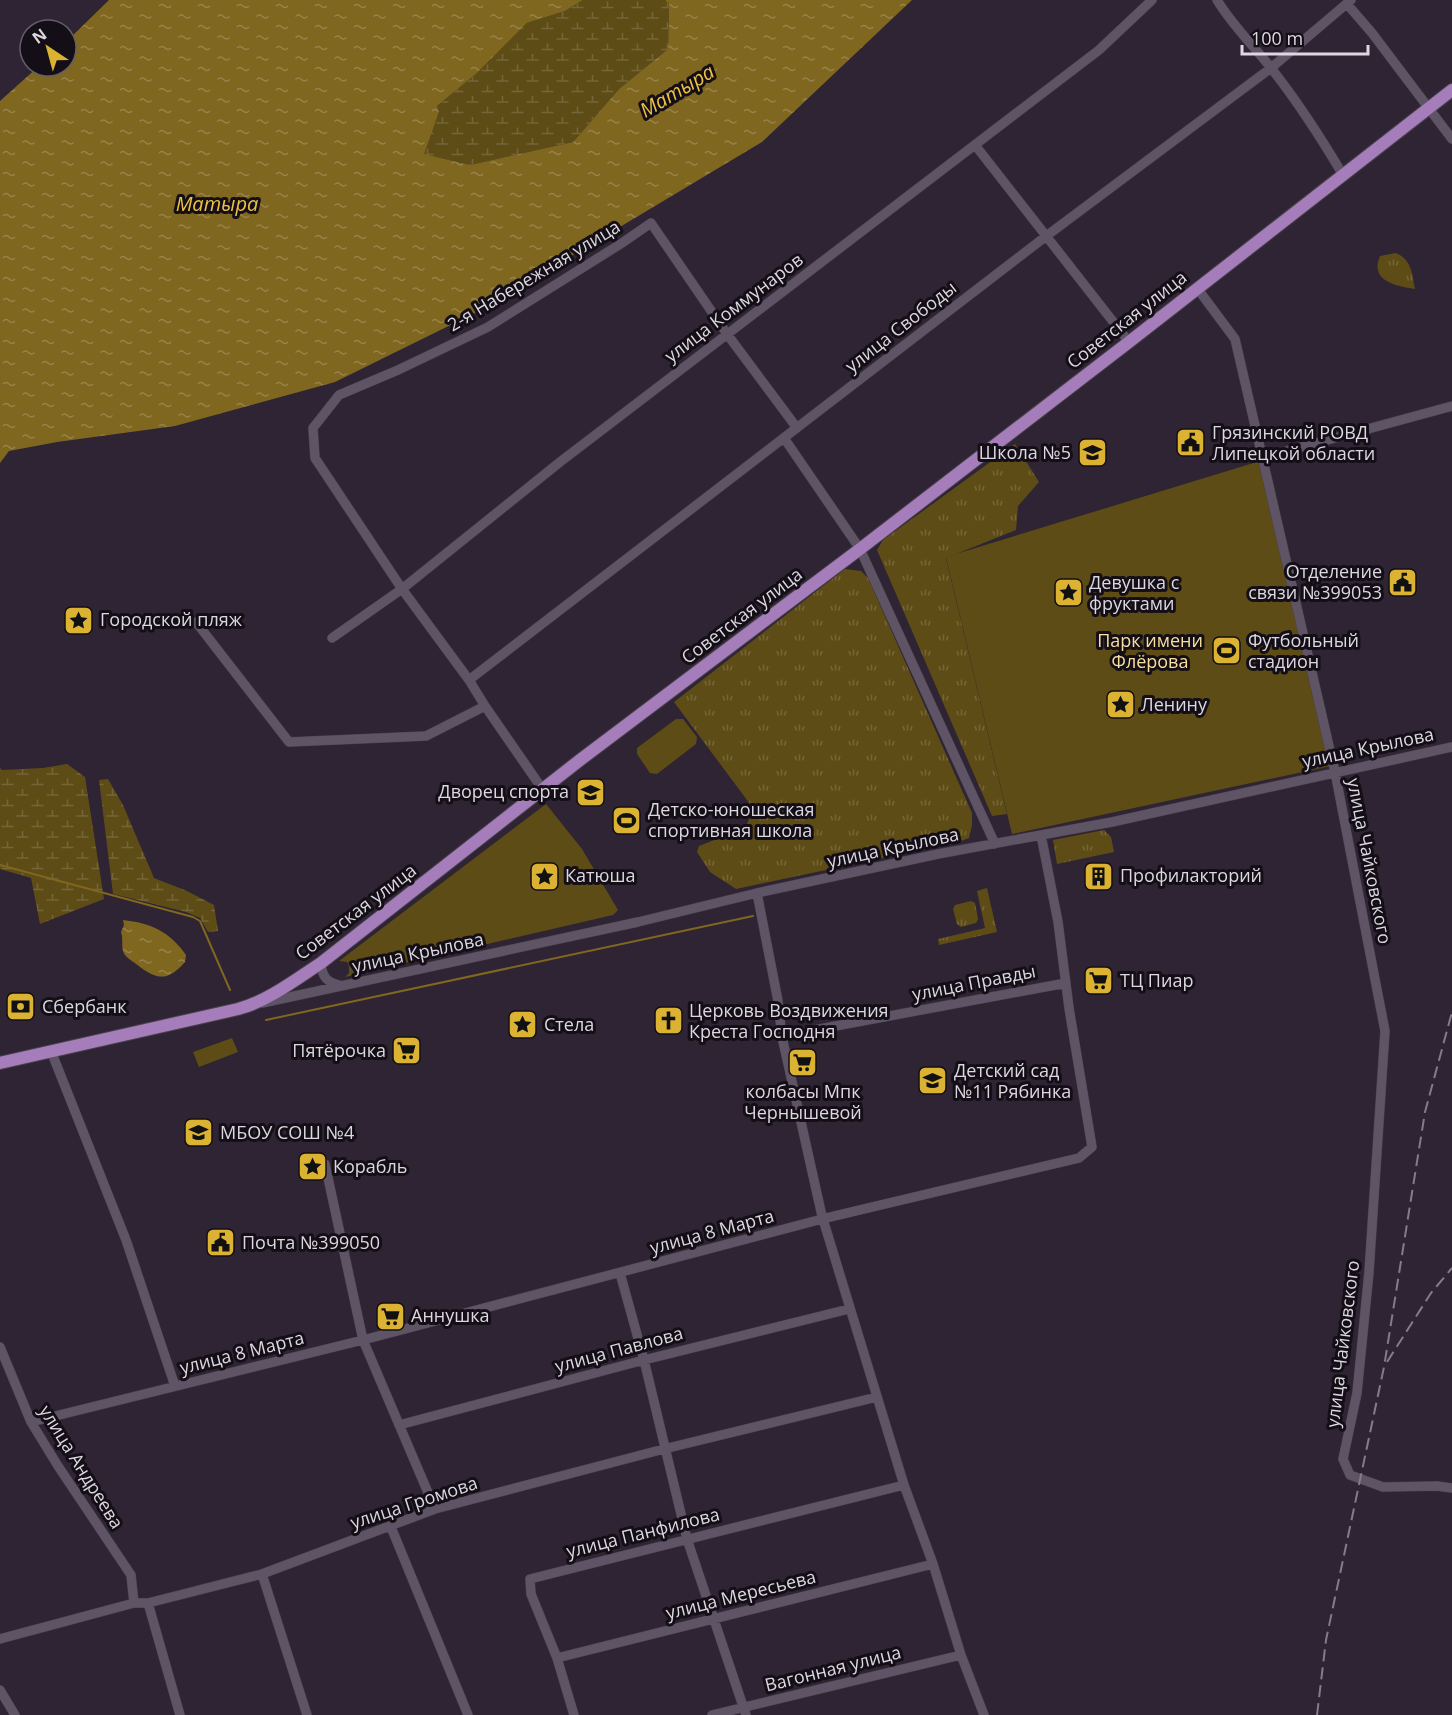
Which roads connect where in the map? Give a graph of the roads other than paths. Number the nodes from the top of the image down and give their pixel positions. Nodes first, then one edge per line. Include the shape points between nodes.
1 (1152, 0) edge
2 (1217, 0) edge
3 (1349, 2) edge
4 (1271, 68) junction
5 (1451, 94) edge
6 (1428, 107) junction
7 (1452, 139) edge
8 (975, 144) junction
9 (1343, 175) junction
10 (1045, 237) junction
11 (1197, 288) junction
12 (727, 334) junction
13 (1129, 342) junction
14 (1452, 406) edge
15 (797, 428) junction
16 (784, 438) junction
17 (1261, 458) junction
18 (860, 549) junction
19 (402, 589) junction
20 (196, 622) dead end
21 (332, 638) dead end
22 (470, 680) junction
23 (485, 706) junction
24 (1452, 747) edge
25 (1335, 772) junction
26 (543, 790) junction
27 (1041, 835) junction
28 (994, 844) junction
29 (757, 893) junction
30 (321, 963) junction
31 (1066, 983) junction
32 (342, 986) junction
33 (248, 1006) junction
34 (782, 1036) junction
35 (51, 1051) junction
36 (0, 1064) edge
37 (325, 1164) dead end
38 (823, 1219) junction
39 (620, 1273) junction
40 (849, 1309) junction
41 (363, 1340) junction
42 (0, 1347) edge
43 (644, 1360) junction
44 (175, 1386) junction
45 (877, 1397) junction
46 (31, 1422) junction
47 (399, 1425) junction
48 (664, 1449) junction
49 (904, 1485) junction
50 (1452, 1488) edge
51 (435, 1509) junction
52 (391, 1527) junction
53 (687, 1539) junction
54 (933, 1564) junction
55 (262, 1574) junction
56 (134, 1603) junction
57 (148, 1603) junction
58 (714, 1619) junction
59 (0, 1639) edge
60 (961, 1655) junction
61 (557, 1658) junction
62 (0, 1690) edge
63 (745, 1712) edge
64 (15, 1715) edge
65 (180, 1715) edge
66 (307, 1715) edge
67 (468, 1715) edge
68 (574, 1715) edge
69 (712, 1715) edge
70 (984, 1715) edge

1 - 8 street, улица Коммунаров via 1099,50
2 - 4 street via 1228,19
3 - 4 street, улица Свободы
3 - 6 street
4 - 9 street
4 - 10 street, улица Свободы
5 - 6 main road, Советская улица
6 - 7 street
6 - 9 main road, Советская улица
8 - 10 street
8 - 12 street, улица Коммунаров
9 - 11 main road, Советская улица
10 - 13 street
10 - 15 street, улица Свободы
11 - 13 main road, Советская улица
11 - 17 street, улица Чайковского via 1235,339
12 - 15 street
12 - 19 street, улица Коммунаров
12 - 19 street, 2-я Набережная улица via 651,223 488,327 339,395 313,428 315,458
13 - 18 main road, Советская улица
14 - 17 street
15 - 16 street, улица Свободы
16 - 18 street
16 - 22 street, улица Свободы
17 - 25 street, улица Чайковского
18 - 26 main road, Советская улица
18 - 28 street
19 - 21 street, улица Коммунаров
19 - 22 street
20 - 23 street via 289,742 426,736
22 - 23 street
23 - 26 street
24 - 25 street, улица Крылова
25 - 27 street, улица Крылова
25 - 50 street, улица Чайковского via 1385,1031 1368,1283 1357,1393 1343,1459 1350,1475 1383,1487
26 - 30 main road, Советская улица
27 - 28 street, улица Крылова
27 - 31 street, улица 8 Марта via 1059,922
28 - 29 street, улица Крылова
29 - 32 street, улица Крылова
29 - 34 street
30 - 32 street, улица Крылова via 324,978
30 - 33 main road, Советская улица
31 - 34 street, улица Правды
31 - 38 street, улица 8 Марта via 1092,1147 1087,1153
32 - 33 street, улица Крылова
33 - 35 main road, Советская улица
34 - 38 street
35 - 36 main road, Советская улица
35 - 44 street via 126,1240
37 - 41 street
38 - 39 street, улица 8 Марта
38 - 40 street
39 - 41 street, улица 8 Марта
39 - 43 street
40 - 43 street, улица Павлова
40 - 45 street
41 - 44 street, улица 8 Марта
41 - 47 street
42 - 46 street, улица Андреева
43 - 47 street, улица Павлова
43 - 48 street
44 - 46 street, улица 8 Марта
45 - 48 street, улица Громова
45 - 49 street
46 - 56 street, улица Андреева via 131,1575
47 - 51 street
48 - 51 street, улица Громова
48 - 53 street
49 - 53 street, улица Панфилова
49 - 54 street
51 - 52 street, улица Громова
52 - 55 street, улица Громова
52 - 67 street
53 - 58 street
53 - 61 street, улица Панфилова via 530,1579 531,1594
54 - 58 street, улица Мересьева
54 - 60 street
55 - 57 street, улица Громова
55 - 66 street
56 - 57 street, улица Громова
56 - 59 street, улица Громова
57 - 65 street
58 - 61 street, улица Мересьева
58 - 63 street
60 - 63 street, Вагонная улица
60 - 70 street
61 - 68 street, улица Панфилова
62 - 64 street
63 - 69 street, Вагонная улица

